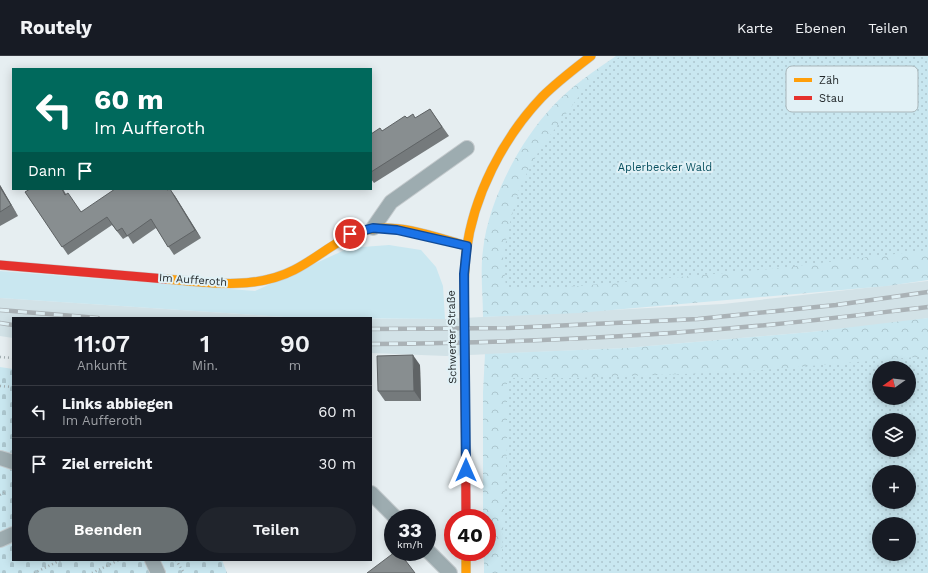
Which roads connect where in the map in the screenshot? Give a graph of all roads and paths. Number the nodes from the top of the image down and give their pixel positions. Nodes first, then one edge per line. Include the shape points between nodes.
1 (591, 56) edge
2 (467, 148) dead end
3 (373, 228) junction
4 (467, 246) junction
5 (0, 265) edge
6 (0, 357) edge
7 (12, 358) edge
8 (0, 386) edge
9 (12, 387) edge
10 (0, 458) edge
11 (12, 462) edge
12 (7, 491) dead end
13 (372, 494) edge
14 (0, 495) edge
15 (387, 509) edge
16 (466, 509) edge
17 (12, 534) edge
18 (0, 540) edge
19 (436, 559) edge
20 (59, 561) edge
21 (117, 561) edge
22 (152, 561) edge
23 (177, 561) edge
24 (466, 561) edge
25 (34, 573) edge
26 (92, 573) edge
27 (158, 573) edge
28 (184, 573) edge
29 (450, 573) edge
30 (466, 573) edge

1 - 4 street, Schwerter Straße via 537,103 507,143 478,203
2 - 3 lane via 391,202
3 - 4 street, Im Aufferoth via 397,230
3 - 5 street, Im Aufferoth via 350,234 284,274 251,282 224,284
4 - 16 street, Schwerter Straße, bridge via 464,274
6 - 7 path
8 - 9 path
10 - 11 lane
12 - 14 path
13 - 15 lane
17 - 18 lane
19 - 29 lane
20 - 25 path
21 - 26 path
22 - 27 lane
23 - 28 path
24 - 30 street

